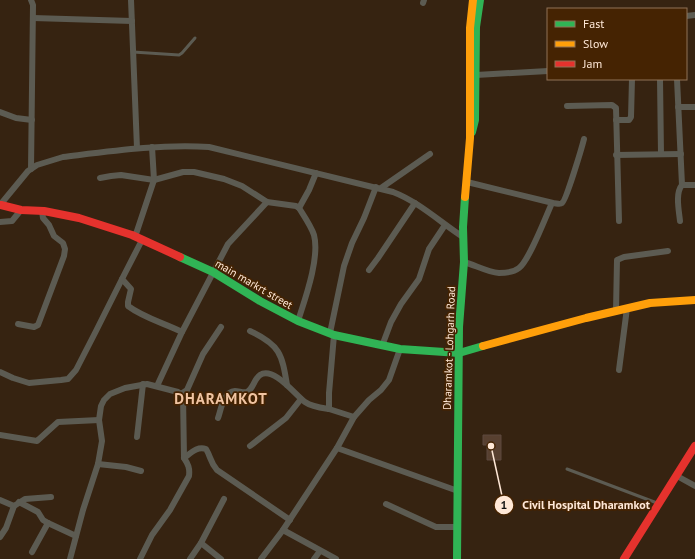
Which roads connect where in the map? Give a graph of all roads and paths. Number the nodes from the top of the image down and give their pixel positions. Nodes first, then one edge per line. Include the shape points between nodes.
1 (31, 0) edge
2 (131, 0) edge
3 (473, 0) edge
4 (480, 0) edge
5 (33, 18) junction
6 (132, 21) junction
7 (195, 38) dead end
8 (133, 52) junction
9 (547, 71) edge
10 (476, 75) junction
11 (632, 80) edge
12 (660, 80) edge
13 (677, 80) edge
14 (567, 106) dead end
15 (695, 106) edge
16 (678, 107) junction
17 (0, 112) edge
18 (32, 120) junction
19 (616, 120) junction
20 (470, 138) junction
21 (584, 139) dead end
22 (152, 147) junction
23 (137, 148) junction
24 (430, 154) dead end
25 (661, 154) junction
26 (680, 154) junction
27 (616, 155) junction
28 (31, 169) junction
29 (316, 173) junction
30 (100, 178) dead end
31 (154, 180) junction
32 (467, 182) junction
33 (682, 185) junction
34 (695, 185) edge
35 (379, 188) junction
36 (267, 202) junction
37 (415, 203) junction
38 (552, 203) junction
39 (0, 204) edge
40 (299, 208) junction
41 (21, 210) junction
42 (43, 211) junction
43 (619, 221) dead end
44 (680, 221) dead end
45 (0, 222) edge
46 (445, 225) junction
47 (463, 237) junction
48 (139, 238) junction
49 (668, 250) dead end
50 (464, 262) junction
51 (369, 270) dead end
52 (213, 272) junction
53 (122, 279) junction
54 (695, 300) edge
55 (627, 308) junction
56 (616, 311) junction
57 (298, 321) junction
58 (18, 324) dead end
59 (221, 327) dead end
60 (250, 331) dead end
61 (182, 332) junction
62 (332, 334) junction
63 (382, 346) junction
64 (400, 349) junction
65 (459, 352) junction
66 (619, 370) dead end
67 (0, 372) edge
68 (143, 384) junction
69 (287, 385) junction
70 (157, 386) junction
71 (181, 394) junction
72 (301, 399) junction
73 (329, 410) junction
74 (354, 417) junction
75 (218, 418) dead end
76 (99, 420) junction
77 (0, 435) edge
78 (137, 437) dead end
79 (250, 446) dead end
80 (695, 446) edge
81 (337, 448) junction
82 (184, 458) junction
83 (98, 464) junction
84 (566, 469) dead end
85 (141, 471) dead end
86 (676, 476) junction
87 (695, 486) edge
88 (458, 492) junction
89 (51, 497) dead end
90 (224, 499) dead end
91 (0, 500) edge
92 (17, 504) junction
93 (386, 504) dead end
94 (659, 504) junction
95 (290, 520) junction
96 (48, 523) junction
97 (457, 527) junction
98 (283, 530) junction
99 (76, 536) junction
100 (0, 537) edge
101 (201, 543) junction
102 (320, 551) junction
103 (32, 552) dead end
104 (70, 559) edge
105 (140, 559) edge
106 (190, 559) edge
107 (221, 559) edge
108 (261, 559) edge
109 (314, 559) edge
110 (336, 559) edge
111 (457, 559) edge
112 (624, 559) edge

1 - 5 street
2 - 6 street
3 - 20 street, Dharamkot - Lohgarh Road via 470,28
4 - 10 street, Dharamkot - Lohgarh Road via 476,27
5 - 6 street
5 - 18 street
6 - 8 street
7 - 8 lane via 179,55
8 - 23 street
9 - 10 street
10 - 20 street, Dharamkot - Lohgarh Road via 475,120
11 - 19 street via 631,117 629,120
12 - 25 street
13 - 16 street
14 - 19 street via 615,106
15 - 16 street
16 - 26 street
17 - 18 street
18 - 28 street
19 - 27 street
20 - 32 street, Dharamkot - Lohgarh Road
21 - 38 street via 564,203
22 - 23 street
22 - 29 street via 208,147
22 - 31 street
23 - 28 street via 63,157
24 - 35 street
25 - 26 street
25 - 27 street
26 - 33 street
27 - 43 street
28 - 39 street
29 - 35 street
29 - 40 street
30 - 31 street via 121,175
31 - 36 street via 183,172 206,174 242,186
31 - 48 street
32 - 38 street
32 - 47 street, Dharamkot - Lohgarh Road
33 - 34 street
33 - 44 street via 678,196
35 - 37 street
35 - 62 street via 352,243 344,266
36 - 40 street
36 - 52 street via 228,244
37 - 46 street
37 - 51 street
38 - 50 street via 521,267 507,272 493,272
39 - 41 street, main markrt street
40 - 57 street via 314,236 315,256
41 - 42 street, main markrt street
41 - 45 street via 12,221
42 - 48 street, main markrt street via 79,218
42 - 58 street via 42,218 63,243 64,256 38,325 34,327
46 - 47 street
46 - 63 street via 429,249 423,272 391,322
47 - 50 street, Dharamkot - Lohgarh Road
48 - 52 street, main markrt street
48 - 53 street
49 - 56 street via 617,260
50 - 65 street, Dharamkot - Lohgarh Road
52 - 57 street, main markrt street
52 - 61 street
53 - 61 street via 131,289 128,306 143,316
53 - 67 street via 76,370 68,378 29,383
54 - 55 street, main markrt street
55 - 56 street, main markrt street
55 - 66 street
56 - 65 street, main markrt street
57 - 62 street, main markrt street
59 - 71 street via 203,354 186,390
60 - 69 street via 274,345 281,356
61 - 70 street
62 - 63 street, main markrt street
62 - 73 street
63 - 64 street, main markrt street
64 - 65 street, main markrt street
64 - 74 street via 388,380
65 - 88 street, Dharamkot - Lohgarh Road
68 - 70 street
68 - 76 street via 110,394 101,406
68 - 78 street
69 - 72 street
69 - 75 street via 270,374 261,374 248,391 229,392
70 - 71 street
71 - 82 street via 184,398
72 - 73 street via 307,404
72 - 79 street via 286,418
73 - 74 street
74 - 81 street
76 - 77 street via 58,422 37,441
76 - 83 street via 102,441
80 - 86 street
81 - 88 street
81 - 95 street
82 - 95 street via 197,449 206,449 211,463 217,470
82 - 105 street via 190,468 189,476
83 - 85 street
83 - 99 street
84 - 94 lane
86 - 87 street
86 - 94 street
88 - 97 street, Dharamkot - Lohgarh Road
89 - 92 street via 30,498
90 - 101 street
91 - 92 street
92 - 96 street via 38,512
92 - 100 street
93 - 97 street via 436,527
94 - 112 street
95 - 98 street
96 - 99 street
96 - 103 street
97 - 111 street, Dharamkot - Lohgarh Road
98 - 102 street
98 - 108 street
99 - 104 street
101 - 106 street
101 - 107 street
102 - 109 street
102 - 110 street

